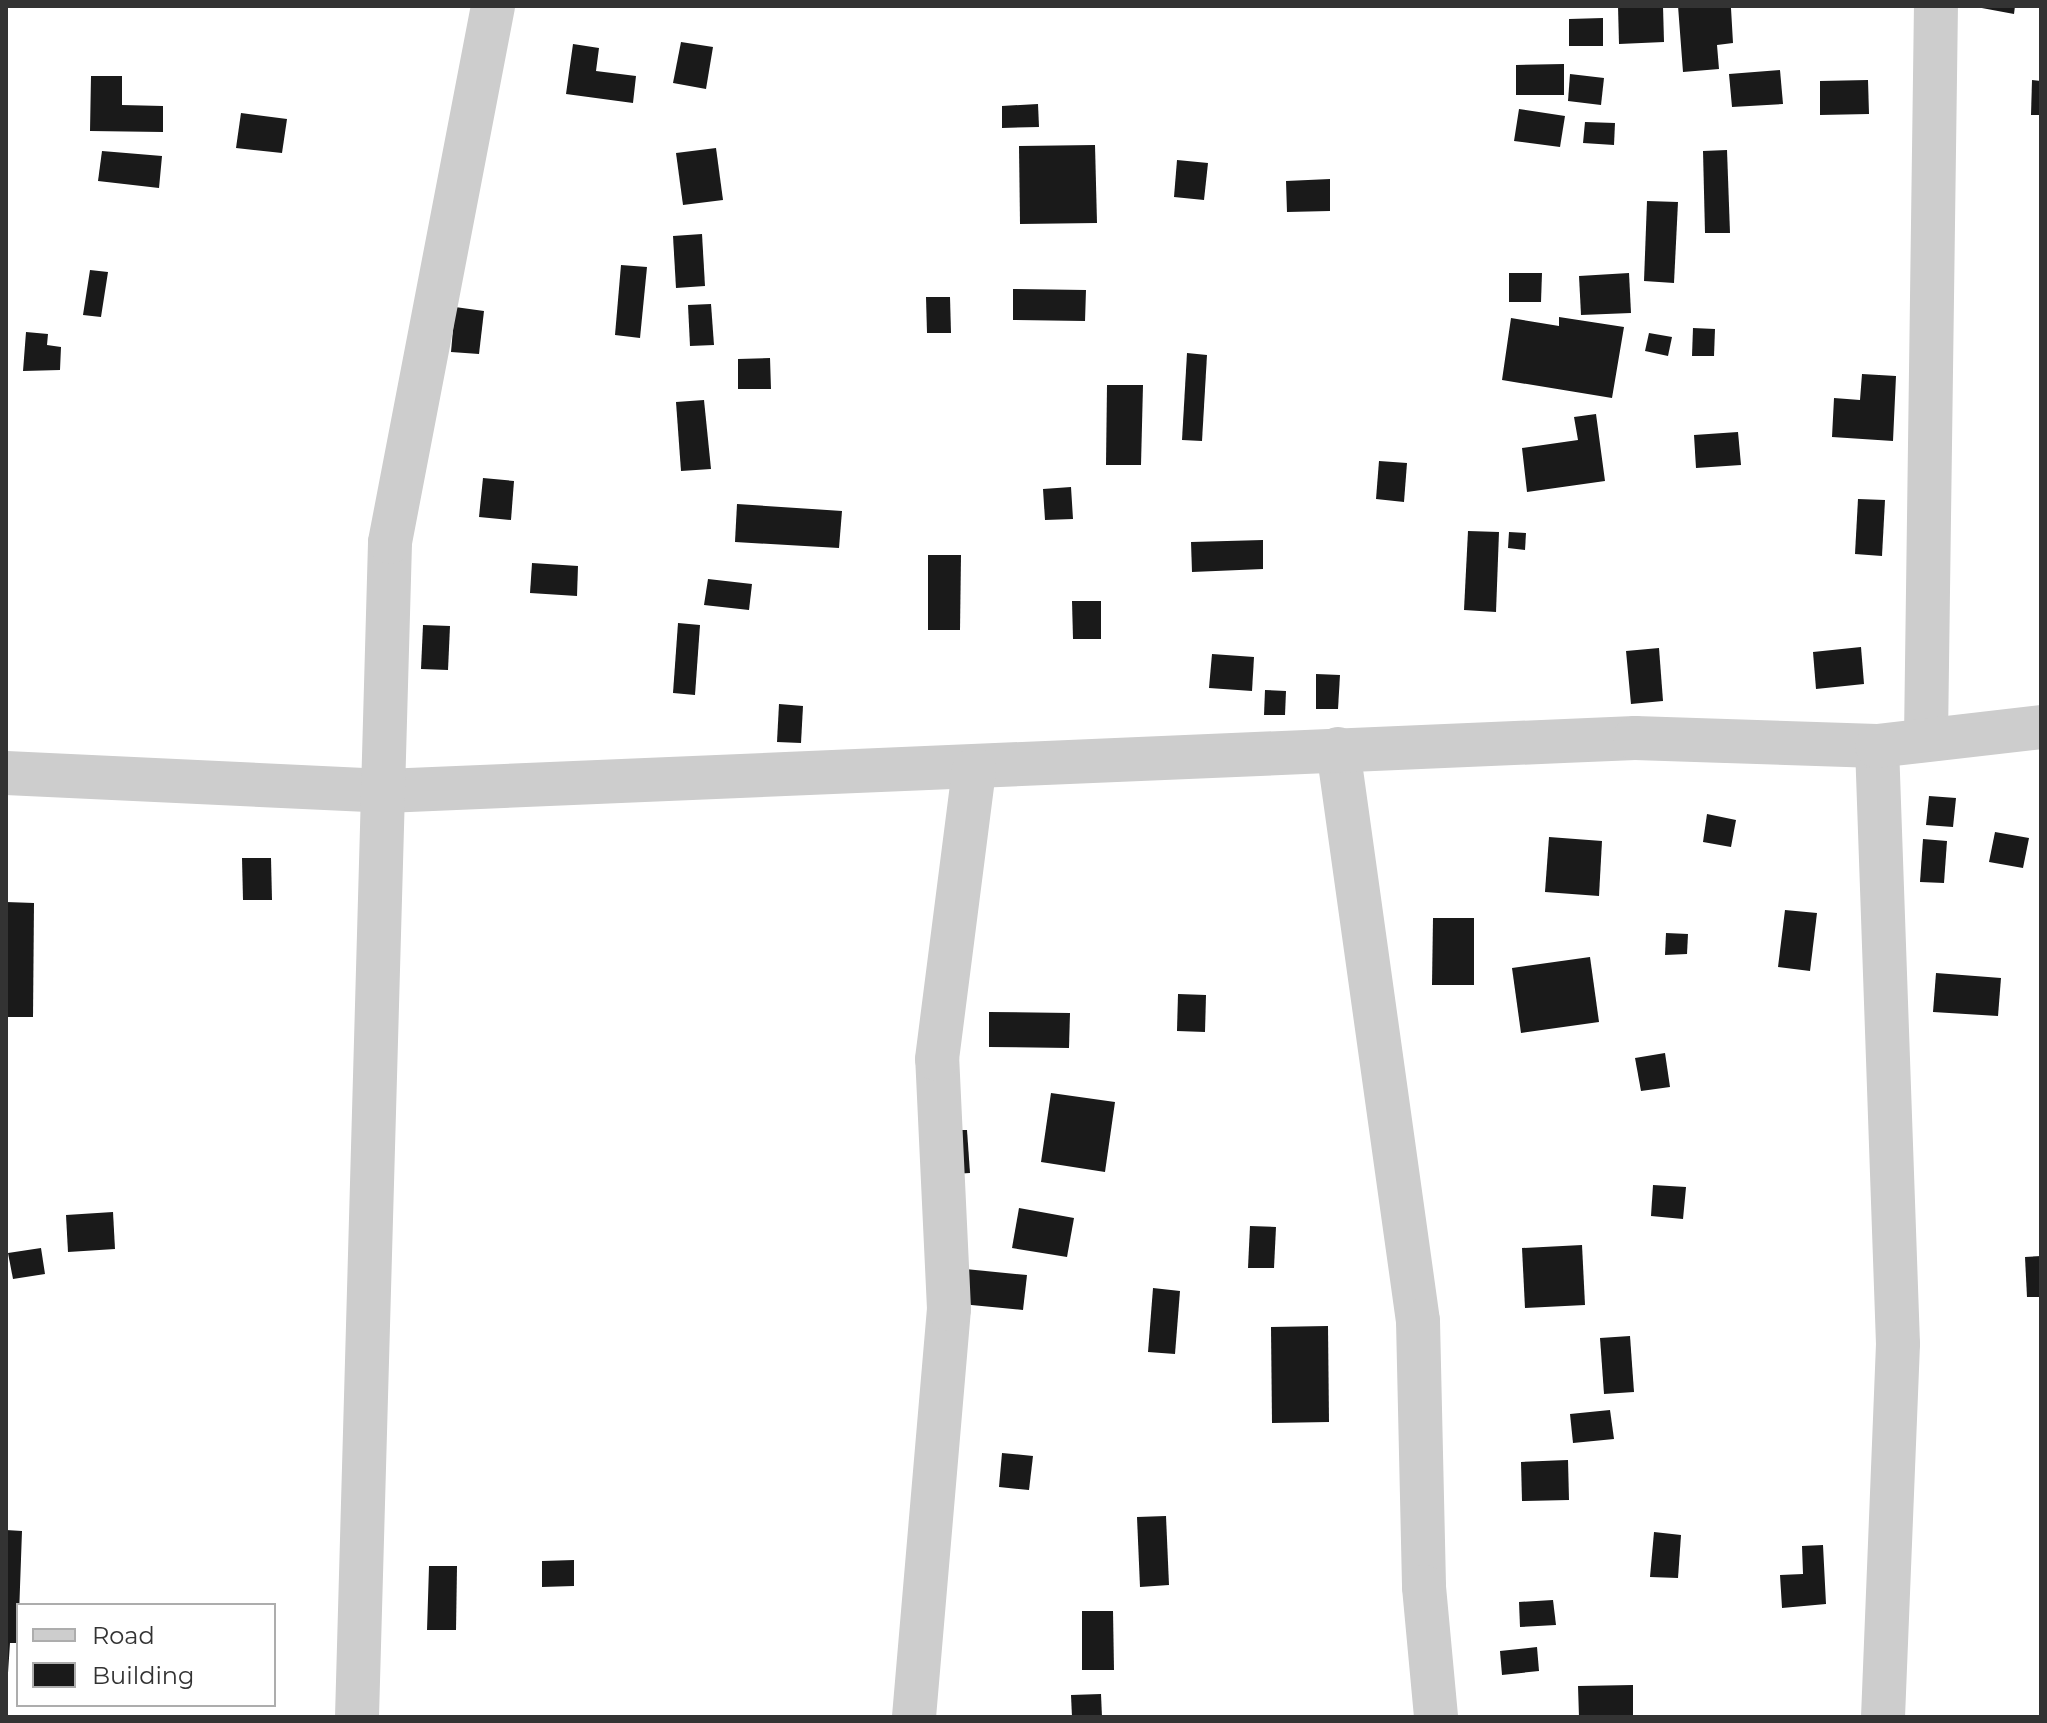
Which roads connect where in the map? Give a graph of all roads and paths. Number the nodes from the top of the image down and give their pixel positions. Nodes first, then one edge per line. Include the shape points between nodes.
1 (493, 6) edge
2 (1936, 6) edge
3 (2041, 727) edge
4 (1926, 738) junction
5 (1877, 746) junction
6 (1338, 749) junction
7 (974, 769) junction
8 (6, 773) edge
9 (385, 791) junction
10 (357, 1717) edge
11 (914, 1717) edge
12 (1436, 1717) edge
13 (1883, 1717) edge

1 - 9 street via 390,542
2 - 4 street
3 - 4 street
4 - 5 street
5 - 6 street via 1635,738
5 - 13 street via 1898,1344
6 - 7 street
6 - 12 street via 1418,1321
7 - 9 street
7 - 11 street via 937,1059 949,1309
8 - 9 street
9 - 10 street

